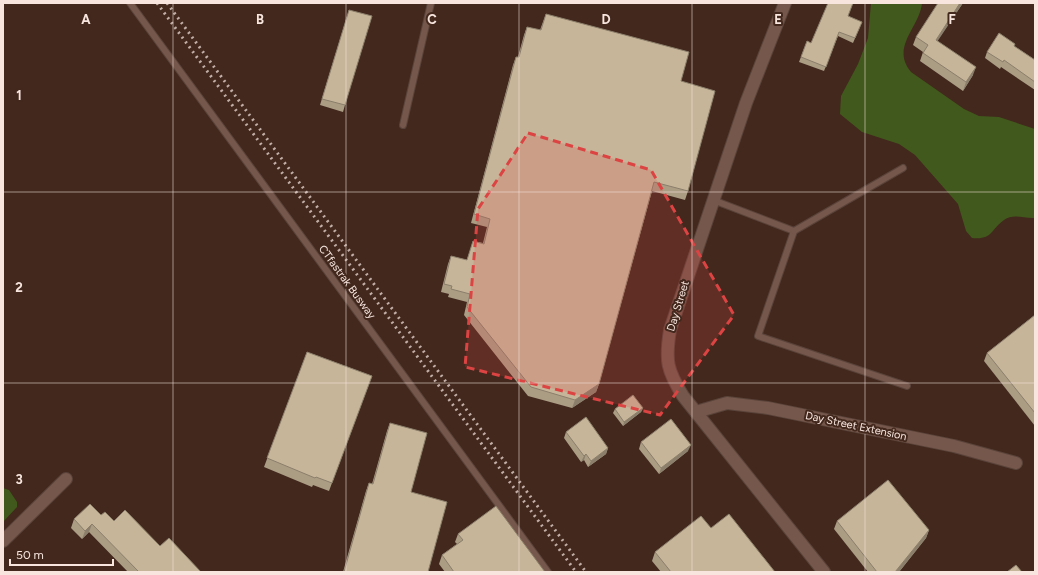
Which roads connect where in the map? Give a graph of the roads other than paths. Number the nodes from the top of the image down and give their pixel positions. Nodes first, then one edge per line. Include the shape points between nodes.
1 (130, 3) edge
2 (431, 3) edge
3 (785, 3) edge
4 (403, 124) dead end
5 (903, 168) dead end
6 (713, 200) junction
7 (794, 231) junction
8 (907, 386) dead end
9 (696, 412) junction
10 (1016, 463) dead end
11 (66, 479) dead end
12 (3, 541) edge
13 (548, 572) edge
14 (824, 572) edge

1 - 13 lane, CTfastrak Busway
2 - 4 lane
3 - 6 street, Day Street via 746,103
5 - 7 lane
6 - 7 lane
6 - 9 street, Day Street via 670,330 666,353 672,378
7 - 8 lane via 758,336
9 - 10 street, Day Street Extension via 727,403 768,408 954,446
9 - 14 street, Day Street
11 - 12 street

